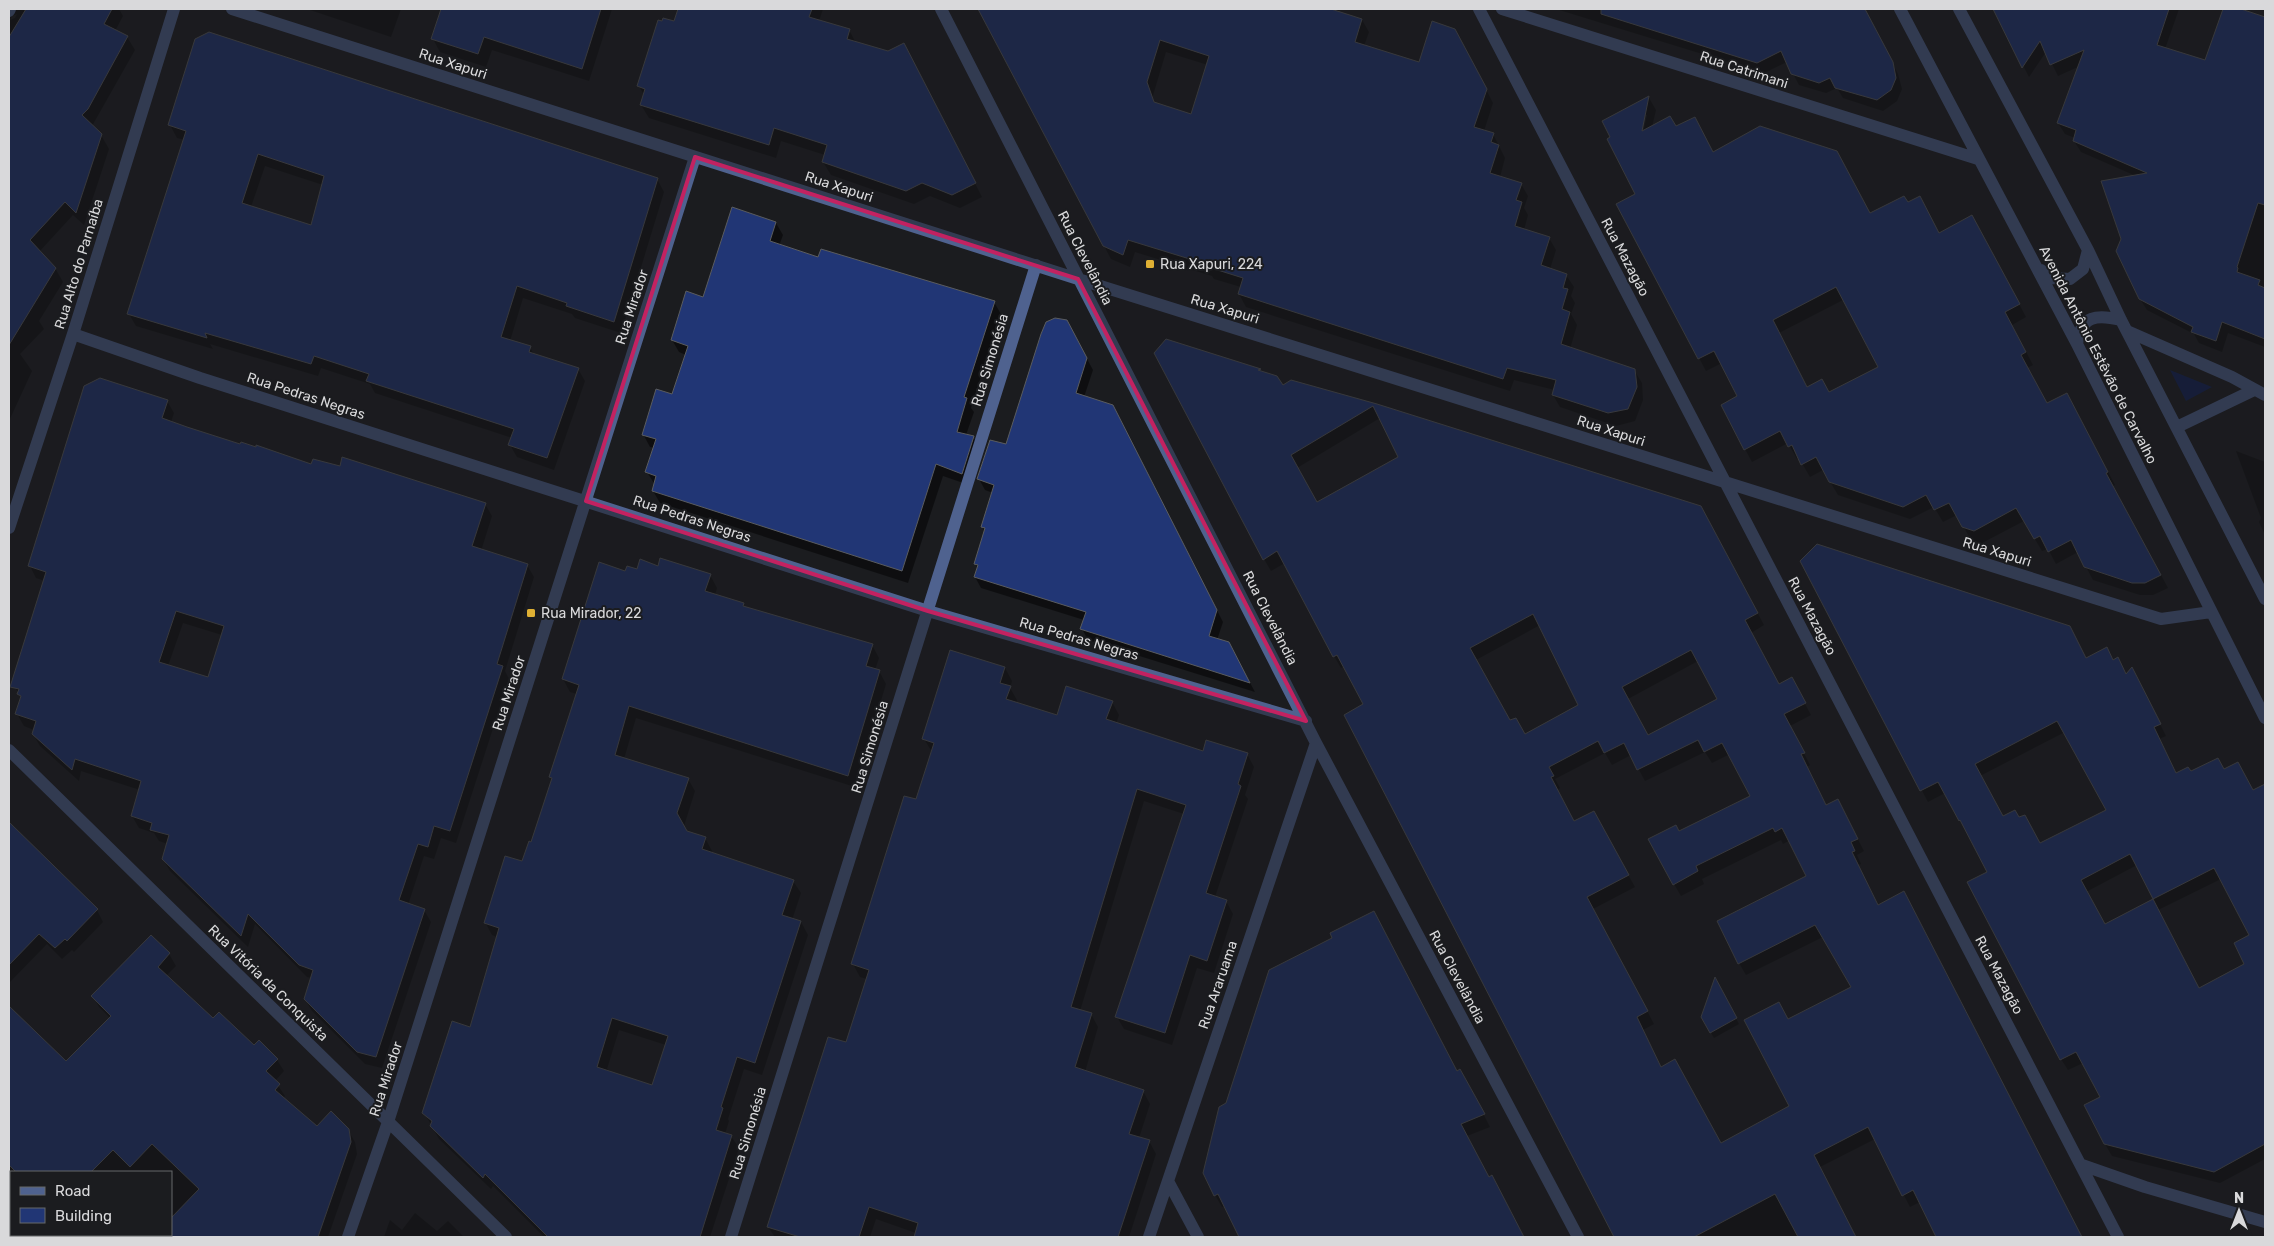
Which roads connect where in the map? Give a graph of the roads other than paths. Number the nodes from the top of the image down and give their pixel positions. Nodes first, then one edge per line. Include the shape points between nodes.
1 (174, 9) edge
2 (232, 9) edge
3 (941, 9) edge
4 (1479, 9) edge
5 (1502, 9) edge
6 (1900, 9) edge
7 (1959, 9) edge
8 (695, 157) junction
9 (1978, 160) junction
10 (2088, 250) junction
11 (1036, 265) junction
12 (2037, 266) junction
13 (1078, 279) junction
14 (2124, 326) junction
15 (73, 334) junction
16 (2077, 344) junction
17 (2260, 393) edge
18 (2177, 427) junction
19 (1726, 483) junction
20 (586, 501) junction
21 (9, 528) edge
22 (2265, 599) edge
23 (928, 611) junction
24 (2211, 612) junction
25 (2265, 718) edge
26 (1306, 722) junction
27 (1316, 743) junction
28 (9, 750) edge
29 (388, 1122) junction
30 (2082, 1166) junction
31 (1168, 1181) junction
32 (2265, 1222) edge
33 (348, 1237) edge
34 (506, 1237) edge
35 (731, 1237) edge
36 (1149, 1237) edge
37 (1198, 1237) edge
38 (1578, 1237) edge
39 (2118, 1237) edge

1 - 15 street, Rua Alto do Parnaíba
2 - 8 street, Rua Xapuri
3 - 13 street, Rua Clevelândia
4 - 19 street, Rua Mazagão
5 - 9 street, Rua Catrimani
6 - 9 street, Avenida Antônio Estêvão de Carvalho
7 - 10 street
8 - 11 street, Rua Xapuri
8 - 20 street, Rua Mirador
9 - 12 street, Avenida Antônio Estêvão de Carvalho
10 - 12 street via 2083,269 2070,279 2052,278
10 - 14 street
11 - 13 street, Rua Xapuri
11 - 23 street, Rua Simonésia
12 - 16 street, Avenida Antônio Estêvão de Carvalho
13 - 19 street, Rua Xapuri
13 - 26 street, Rua Clevelândia
14 - 16 street via 2104,316 2089,319 2079,332
14 - 17 street
14 - 18 street
15 - 20 street, Rua Pedras Negras via 200,378
15 - 21 street, Rua Alto do Parnaíba
16 - 24 street, Avenida Antônio Estêvão de Carvalho
17 - 18 street
18 - 22 street
19 - 24 street, Rua Xapuri via 2161,619
19 - 30 street, Rua Mazagão
20 - 23 street, Rua Pedras Negras
20 - 29 street, Rua Mirador
23 - 26 street, Rua Pedras Negras
23 - 35 street, Rua Simonésia
24 - 25 street, Avenida Antônio Estêvão de Carvalho
26 - 27 street, Rua Clevelândia
27 - 31 street, Rua Araruama
27 - 38 street, Rua Clevelândia
28 - 29 street, Rua Vitória da Conquista
29 - 33 street, Rua Mirador
29 - 34 street, Rua Vitória da Conquista
30 - 32 street
30 - 39 street, Rua Mazagão
31 - 36 street, Rua Araruama
31 - 37 street

